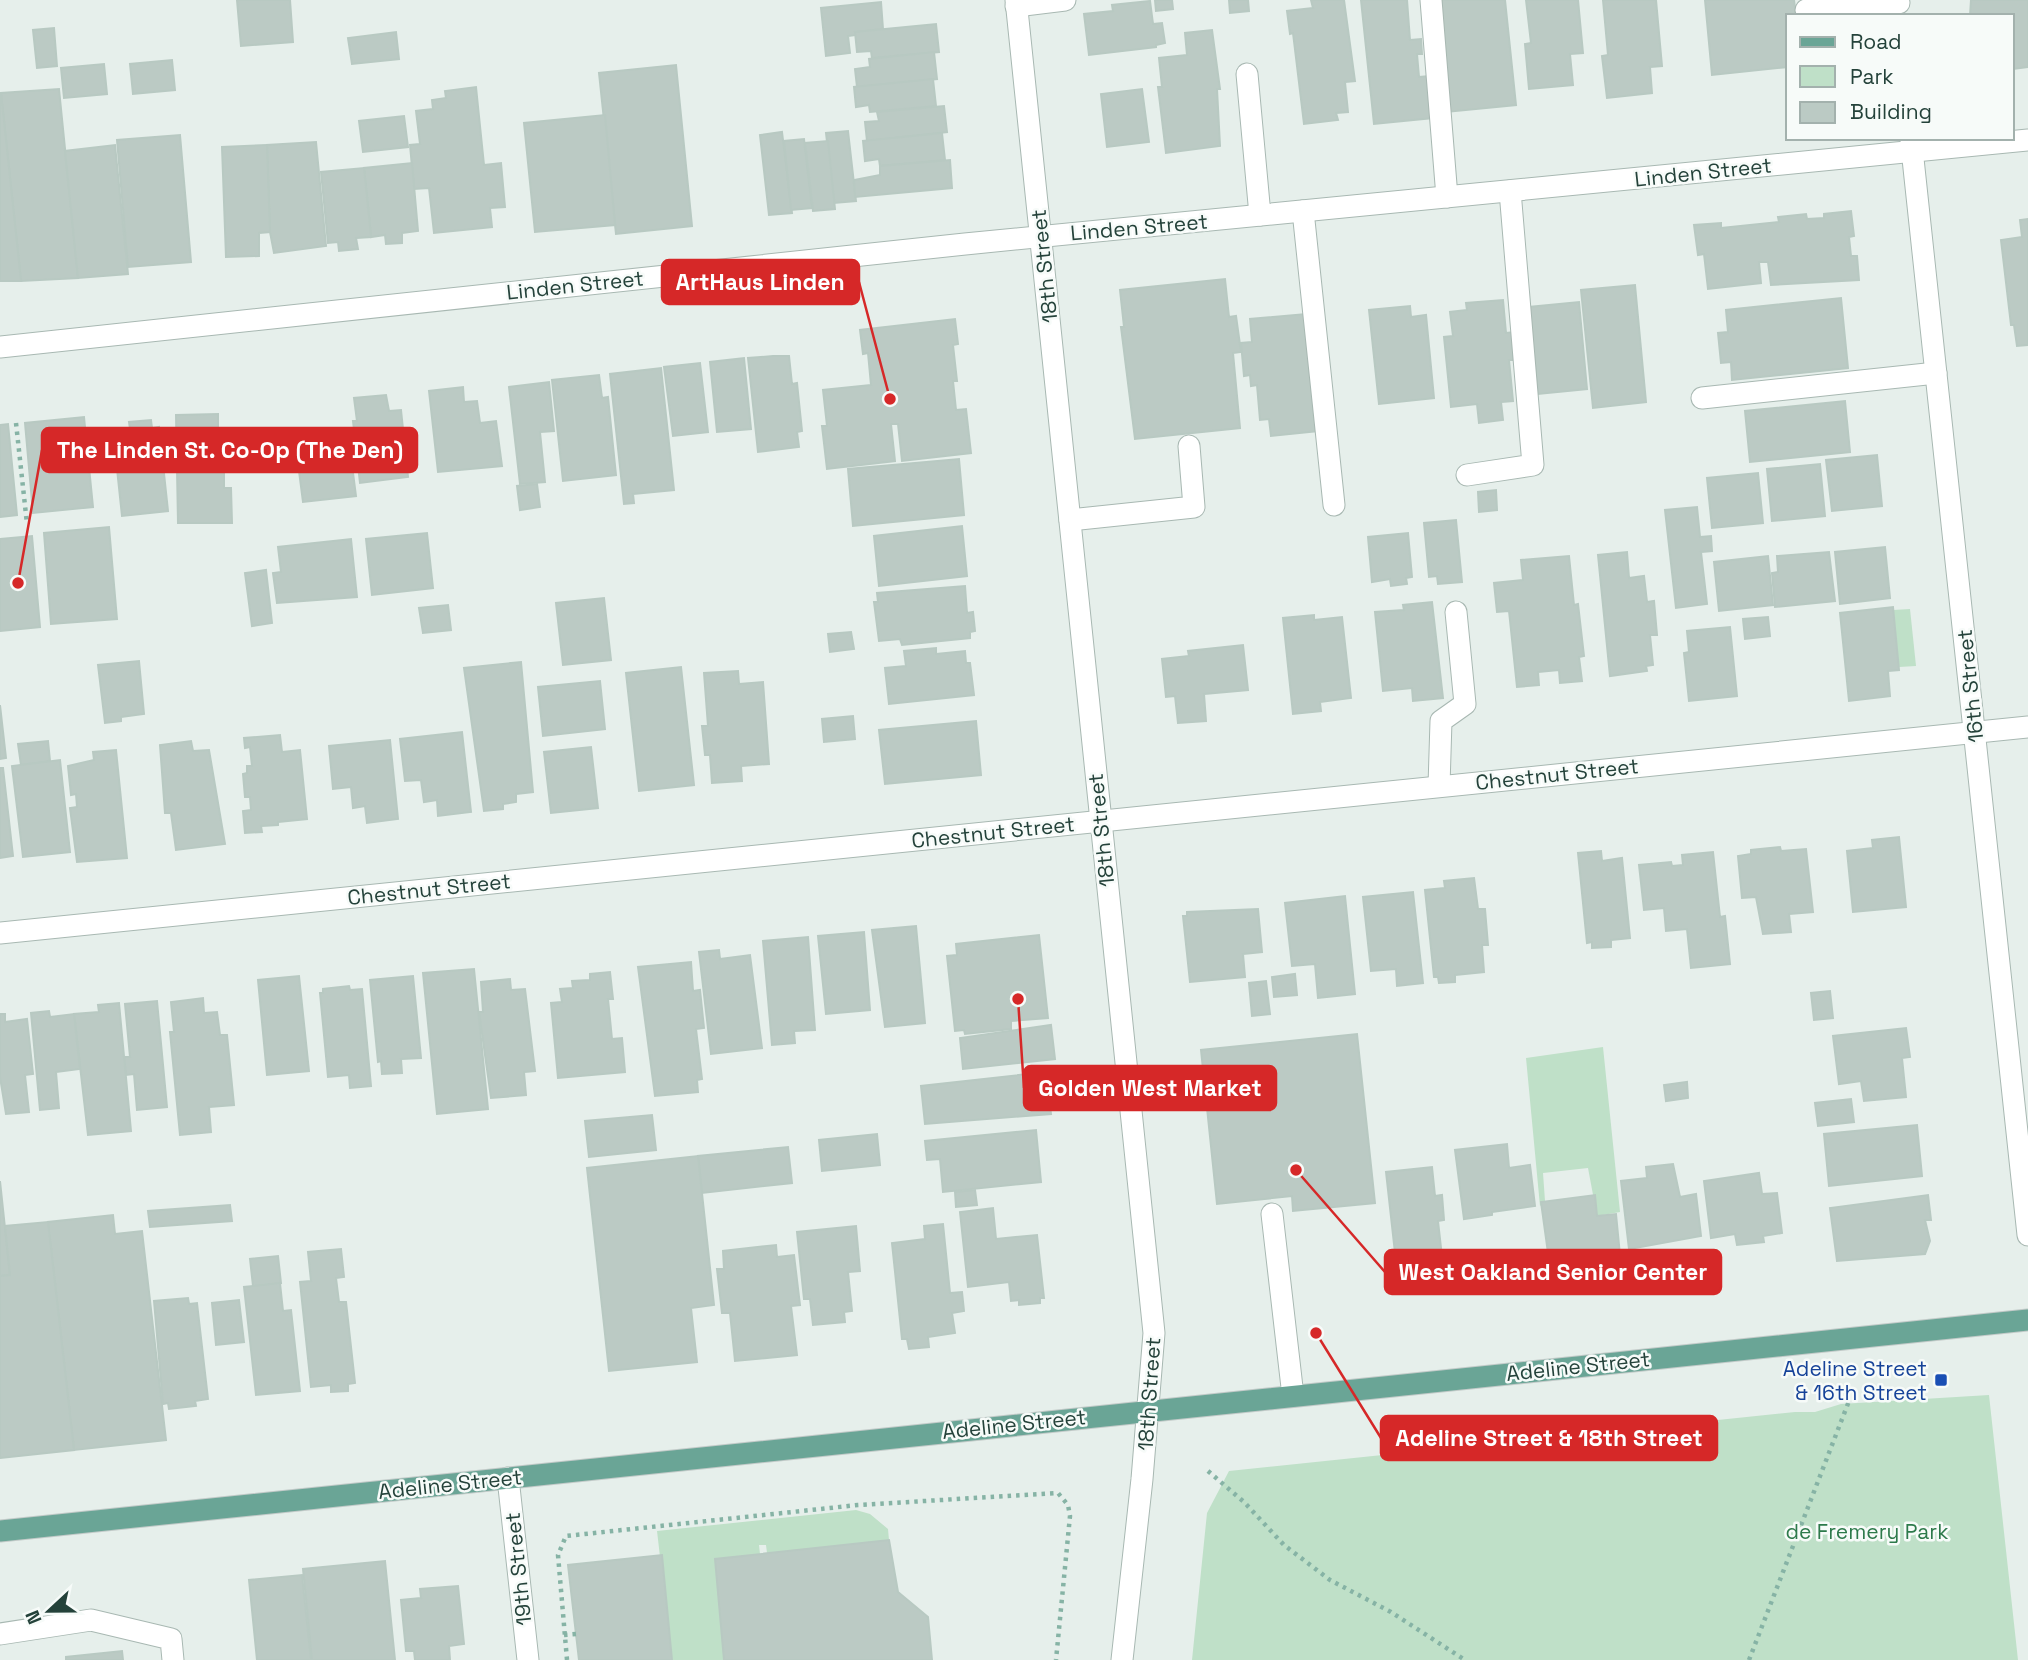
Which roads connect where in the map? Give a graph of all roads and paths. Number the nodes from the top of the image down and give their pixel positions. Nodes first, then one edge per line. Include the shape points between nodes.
1 (1065, 0) edge
2 (1430, 0) edge
3 (1016, 3) edge
4 (1899, 6) edge
5 (1806, 10) dead end
6 (1247, 74) dead end
7 (2028, 140) edge
8 (1912, 145) edge
9 (1510, 191) junction
10 (1447, 197) junction
11 (1303, 211) junction
12 (1260, 215) junction
13 (1041, 236) junction
14 (0, 347) edge
15 (1936, 373) junction
16 (1702, 398) dead end
17 (16, 423) dead end
18 (1189, 446) dead end
19 (1467, 475) dead end
20 (1334, 505) dead end
21 (1070, 520) junction
22 (27, 524) dead end
23 (1456, 612) dead end
24 (2028, 727) edge
25 (1975, 732) junction
26 (1439, 786) junction
27 (1099, 821) junction
28 (0, 933) edge
29 (1272, 1214) dead end
30 (2028, 1235) edge
31 (2028, 1320) edge
32 (1293, 1396) junction
33 (1849, 1401) dead end
34 (1148, 1410) junction
35 (1208, 1471) dead end
36 (508, 1478) junction
37 (0, 1531) edge
38 (0, 1634) edge
39 (576, 1634) dead end
40 (564, 1635) junction
41 (173, 1660) edge
42 (528, 1660) edge
43 (567, 1660) edge
44 (1056, 1660) edge
45 (1122, 1660) edge
46 (1465, 1660) edge
47 (1749, 1660) edge

1 - 3 street
2 - 10 street
3 - 13 street, 18th Street
4 - 5 street
6 - 12 street
7 - 8 street, Linden Street
8 - 9 street, Linden Street
8 - 15 street, 16th Street
9 - 10 street, Linden Street
9 - 19 street via 1533,465
10 - 11 street, Linden Street
11 - 12 street, Linden Street
11 - 20 street
12 - 13 street, Linden Street
13 - 14 street, Linden Street
13 - 21 street, 18th Street
15 - 16 street
15 - 25 street, 16th Street
17 - 22 path
18 - 21 street via 1194,507
21 - 27 street, 18th Street
23 - 26 street via 1465,704 1441,721
24 - 25 street, Chestnut Street
25 - 26 street, Chestnut Street
25 - 30 street, 16th Street
26 - 27 street, Chestnut Street
27 - 28 street, Chestnut Street
27 - 34 street, 18th Street via 1154,1333
29 - 32 street
31 - 32 main road, Adeline Street
32 - 34 main road, Adeline Street
33 - 47 path
34 - 36 main road, Adeline Street
34 - 45 street, 18th Street
35 - 46 path via 1284,1545 1330,1580 1391,1612
36 - 37 main road, Adeline Street
36 - 42 street, 19th Street
38 - 41 street via 92,1620 171,1639
39 - 40 path
40 - 43 path
40 - 44 path via 558,1555 566,1536 858,1505 1058,1493 1070,1516

